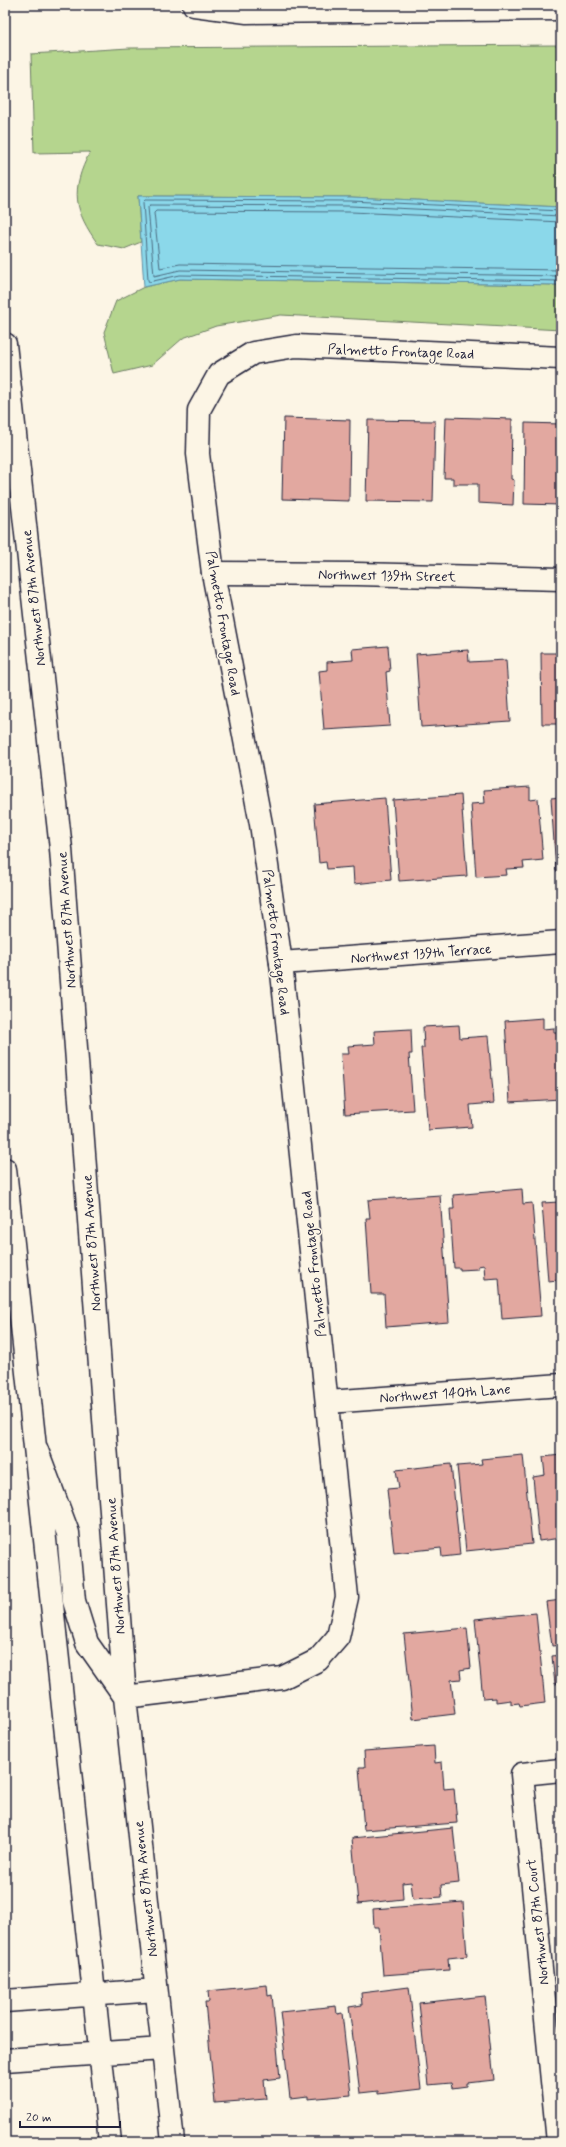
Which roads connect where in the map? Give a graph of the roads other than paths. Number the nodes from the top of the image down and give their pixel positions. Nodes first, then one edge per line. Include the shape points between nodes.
1 (194, 5) edge
2 (561, 9) edge
3 (5, 344) edge
4 (561, 358) edge
5 (213, 574) junction
6 (561, 579) edge
7 (561, 942) edge
8 (281, 963) junction
9 (5, 1169) edge
10 (561, 1385) edge
11 (328, 1402) junction
12 (36, 1448) junction
13 (125, 1697) junction
14 (561, 1770) edge
15 (156, 1990) junction
16 (95, 1994) junction
17 (5, 2000) edge
18 (162, 2049) junction
19 (101, 2053) junction
20 (5, 2060) edge
21 (110, 2142) edge
22 (173, 2142) edge
23 (558, 2142) edge

1 - 2 main road via 247,12
3 - 13 main road, Northwest 87th Avenue via 61,849
4 - 5 main road, Palmetto Frontage Road via 296,346 253,353 219,374 199,410 198,454
5 - 6 main road, Northwest 139th Street via 365,574
5 - 8 main road, Palmetto Frontage Road via 261,824
7 - 8 main road, Northwest 139th Terrace
8 - 11 main road, Palmetto Frontage Road
9 - 12 main road
10 - 11 main road, Northwest 140th Lane
11 - 13 main road, Palmetto Frontage Road via 348,1597 338,1637 318,1660 282,1678
12 - 13 main road via 68,1533 74,1601 87,1643
12 - 16 main road
13 - 15 main road, Northwest 87th Avenue
14 - 23 main road, Northwest 87th Court via 522,1774
15 - 16 main road
15 - 18 main road, Northwest 87th Avenue
16 - 17 main road
16 - 19 main road
18 - 19 main road
18 - 22 main road, Northwest 87th Avenue
19 - 20 main road
19 - 21 main road

